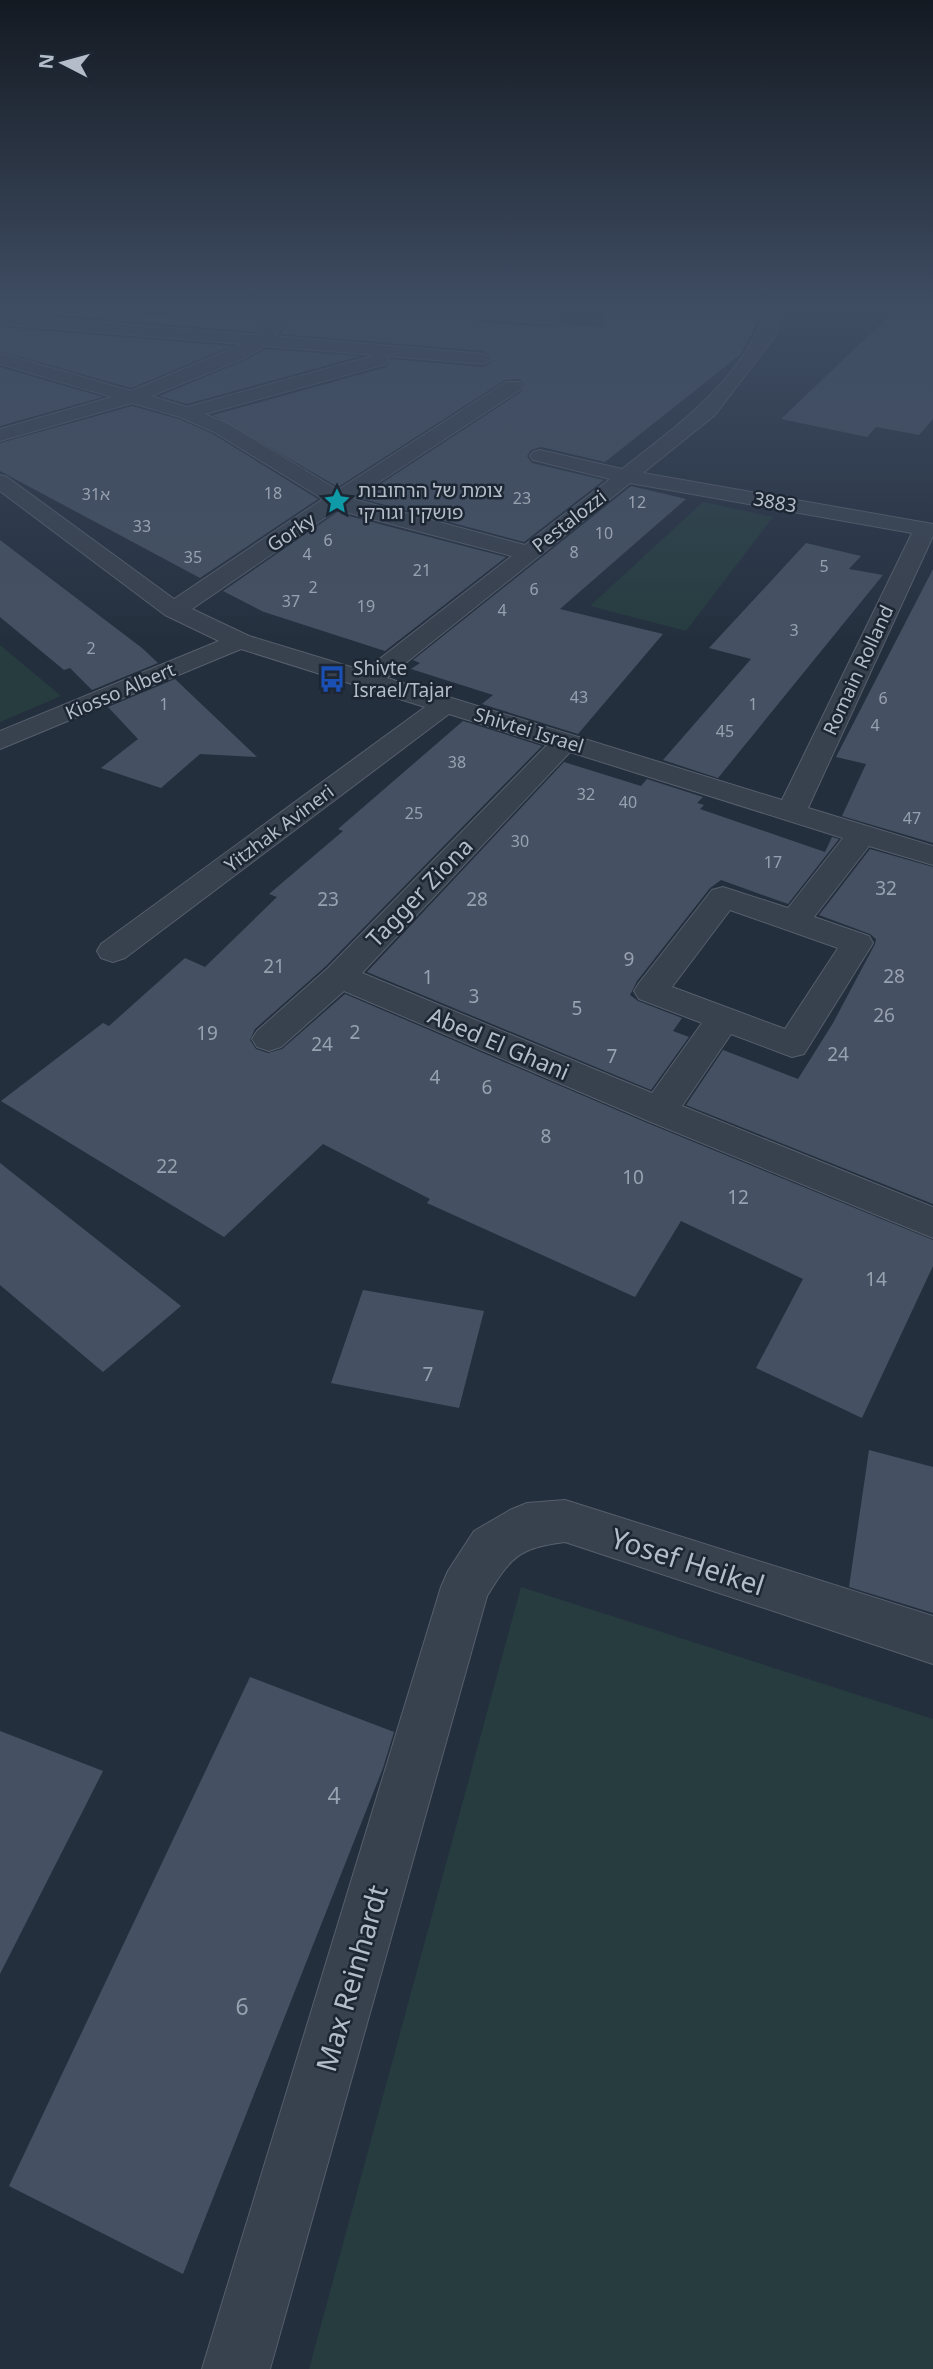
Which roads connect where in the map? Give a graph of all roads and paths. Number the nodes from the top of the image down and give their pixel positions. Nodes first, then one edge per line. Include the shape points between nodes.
1 (49, 421) edge
2 (204, 421) edge
3 (459, 421) edge
4 (696, 421) edge
5 (1, 434) edge
6 (540, 456) dead end
7 (626, 475) junction
8 (0, 481) edge
9 (338, 499) junction
10 (925, 529) joint
11 (528, 553) junction
12 (174, 610) junction
13 (240, 641) junction
14 (368, 681) junction
15 (446, 704) junction
16 (0, 741) edge
17 (566, 741) junction
18 (791, 812) junction
19 (862, 834) junction
20 (933, 856) edge
21 (794, 922) junction
22 (113, 951) dead end
23 (340, 975) junction
24 (724, 1018) junction
25 (269, 1039) dead end
26 (659, 1111) junction
27 (933, 1223) edge
28 (466, 1587) joint
29 (933, 1640) edge
30 (236, 2369) edge

1 - 5 street
2 - 9 street
3 - 9 street, Gorky
4 - 7 street, Pestalozzi
6 - 7 street, 3883
7 - 10 street, 3883
7 - 11 street, Pestalozzi
8 - 12 street, Shivtei Israel
9 - 11 street
9 - 12 street, Gorky
10 - 18 street, Romain Rolland
11 - 14 street, Pestalozzi
12 - 13 street, Shivtei Israel
13 - 14 street, Shivtei Israel
13 - 16 street, Kiosso Albert
14 - 15 street, Shivtei Israel
15 - 17 street, Shivtei Israel
15 - 22 street, Yitzhak Avineri
17 - 18 street, Shivtei Israel
17 - 23 street, Tagger Ziona
18 - 19 street, Shivtei Israel
19 - 20 street, Shivtei Israel
19 - 21 street
21 - 24 street via 857,943 792,1045
21 - 24 street via 723,897 651,991
23 - 25 street, Tagger Ziona
23 - 26 street, Abed El Ghani
24 - 26 street
26 - 27 street, Abed El Ghani
28 - 29 street, Yosef Heikel via 491,1546 527,1525 565,1521
28 - 30 street, Max Reinhardt

